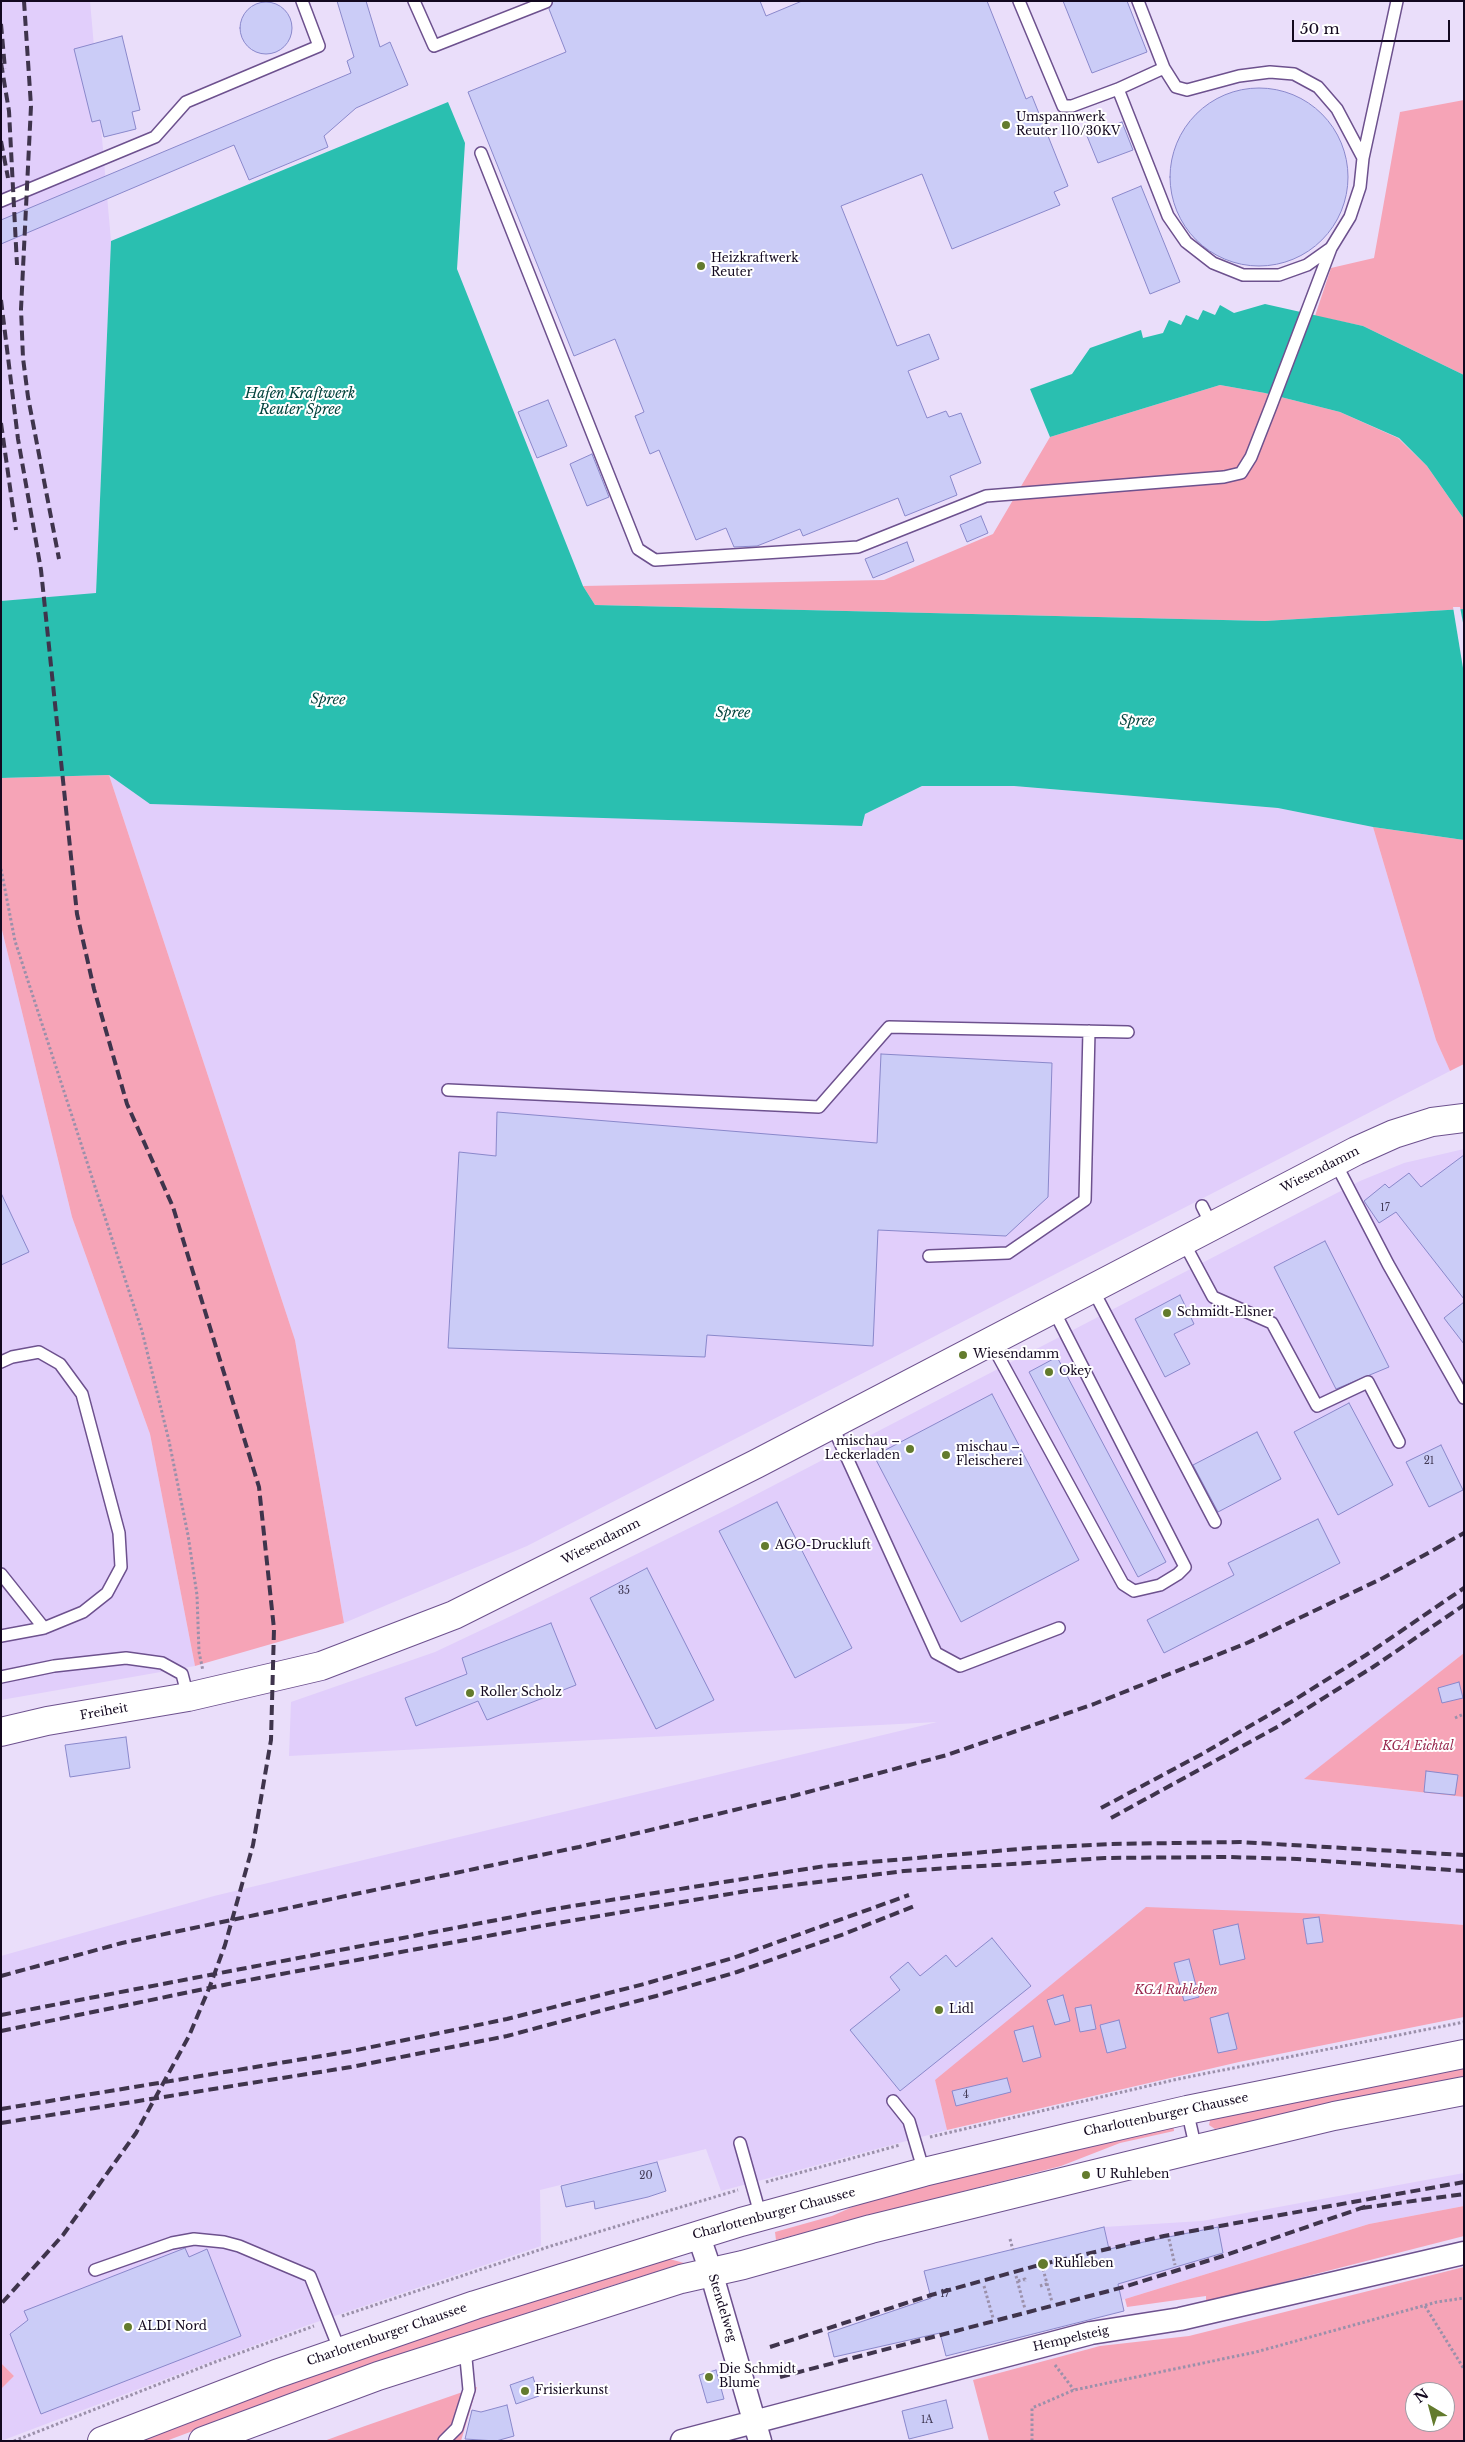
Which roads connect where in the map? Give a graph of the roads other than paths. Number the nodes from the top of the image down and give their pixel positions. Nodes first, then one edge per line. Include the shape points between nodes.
1 (302, 1) edge
2 (414, 1) edge
3 (1019, 1) edge
4 (1138, 1) edge
5 (1397, 1) edge
6 (546, 2) edge
7 (1164, 68) junction
8 (1118, 89) junction
9 (481, 153) dead end
10 (1363, 158) junction
11 (1, 201) edge
12 (1331, 248) junction
13 (1089, 1031) junction
14 (1128, 1032) dead end
15 (448, 1090) dead end
16 (1464, 1118) edge
17 (1335, 1162) junction
18 (1183, 1241) junction
19 (929, 1256) dead end
20 (1092, 1288) junction
21 (1052, 1308) junction
22 (990, 1341) junction
23 (1, 1362) edge
24 (1464, 1398) edge
25 (831, 1423) junction
26 (1399, 1442) dead end
27 (1214, 1522) dead end
28 (1, 1574) edge
29 (44, 1628) junction
30 (1059, 1628) dead end
31 (1, 1636) edge
32 (1, 1676) edge
33 (197, 1694) junction
34 (1, 1732) edge
35 (1464, 2054) edge
36 (1464, 2091) edge
37 (894, 2101) dead end
38 (1187, 2110) junction
39 (740, 2143) dead end
40 (1196, 2149) junction
41 (924, 2172) junction
42 (761, 2217) junction
43 (698, 2234) junction
44 (1464, 2253) edge
45 (95, 2270) dead end
46 (711, 2272) junction
47 (465, 2347) junction
48 (340, 2351) junction
49 (758, 2431) edge
50 (102, 2441) edge
51 (203, 2441) edge
52 (444, 2441) edge
53 (682, 2441) edge

1 - 11 lane via 319,46 186,102 155,137
2 - 6 lane via 434,46
3 - 8 lane via 1062,106 1072,106
4 - 7 lane
5 - 10 lane
7 - 8 lane
7 - 10 lane via 1176,87 1187,90 1239,76 1270,72 1294,74 1318,87 1337,109
8 - 12 lane via 1168,216 1186,242 1213,262 1243,275 1279,275 1307,265
9 - 12 lane via 638,549 655,560 858,548 986,496 1242,473
10 - 12 lane via 1360,187 1350,217
13 - 14 lane
13 - 15 lane via 889,1027 819,1107
13 - 19 lane via 1085,1200 1008,1253
16 - 17 main road, Wiesendamm via 1432,1122 1394,1134
17 - 18 main road, Wiesendamm via 1207,1216
17 - 24 lane
18 - 20 main road, Wiesendamm
18 - 26 lane via 1213,1297 1272,1324 1317,1406 1368,1382
20 - 21 main road, Wiesendamm
20 - 27 lane
21 - 22 main road, Wiesendamm
21 - 22 lane via 1185,1567 1160,1585 1134,1591 1123,1584
22 - 25 main road, Wiesendamm
23 - 29 lane via 12,1356 39,1352 60,1364 82,1394 118,1533 121,1567 107,1593 84,1612
25 - 30 lane via 936,1653 960,1666
25 - 33 main road, Wiesendamm via 756,1464 454,1614 321,1666
28 - 29 lane
29 - 31 lane
32 - 33 lane via 126,1658 162,1663 182,1674
33 - 34 main road, Freiheit
35 - 38 main road, Charlottenburger Chaussee
36 - 40 main road via 1334,2116
37 - 41 lane via 909,2121
38 - 40 lane
38 - 41 main road, Charlottenburger Chaussee
39 - 42 lane
40 - 46 main road
41 - 42 main road, Charlottenburger Chaussee
42 - 43 main road, Charlottenburger Chaussee
43 - 46 street, Stendelweg
43 - 48 main road, Charlottenburger Chaussee
44 - 49 street, Hempelsteig via 1157,2324 1092,2333 1039,2346
45 - 48 lane via 172,2243 194,2239 224,2242 310,2276
46 - 47 main road
46 - 49 street, Stendelweg
47 - 51 main road
47 - 52 lane via 469,2390 457,2428
48 - 50 main road, Charlottenburger Chaussee
49 - 53 street, Hempelsteig

